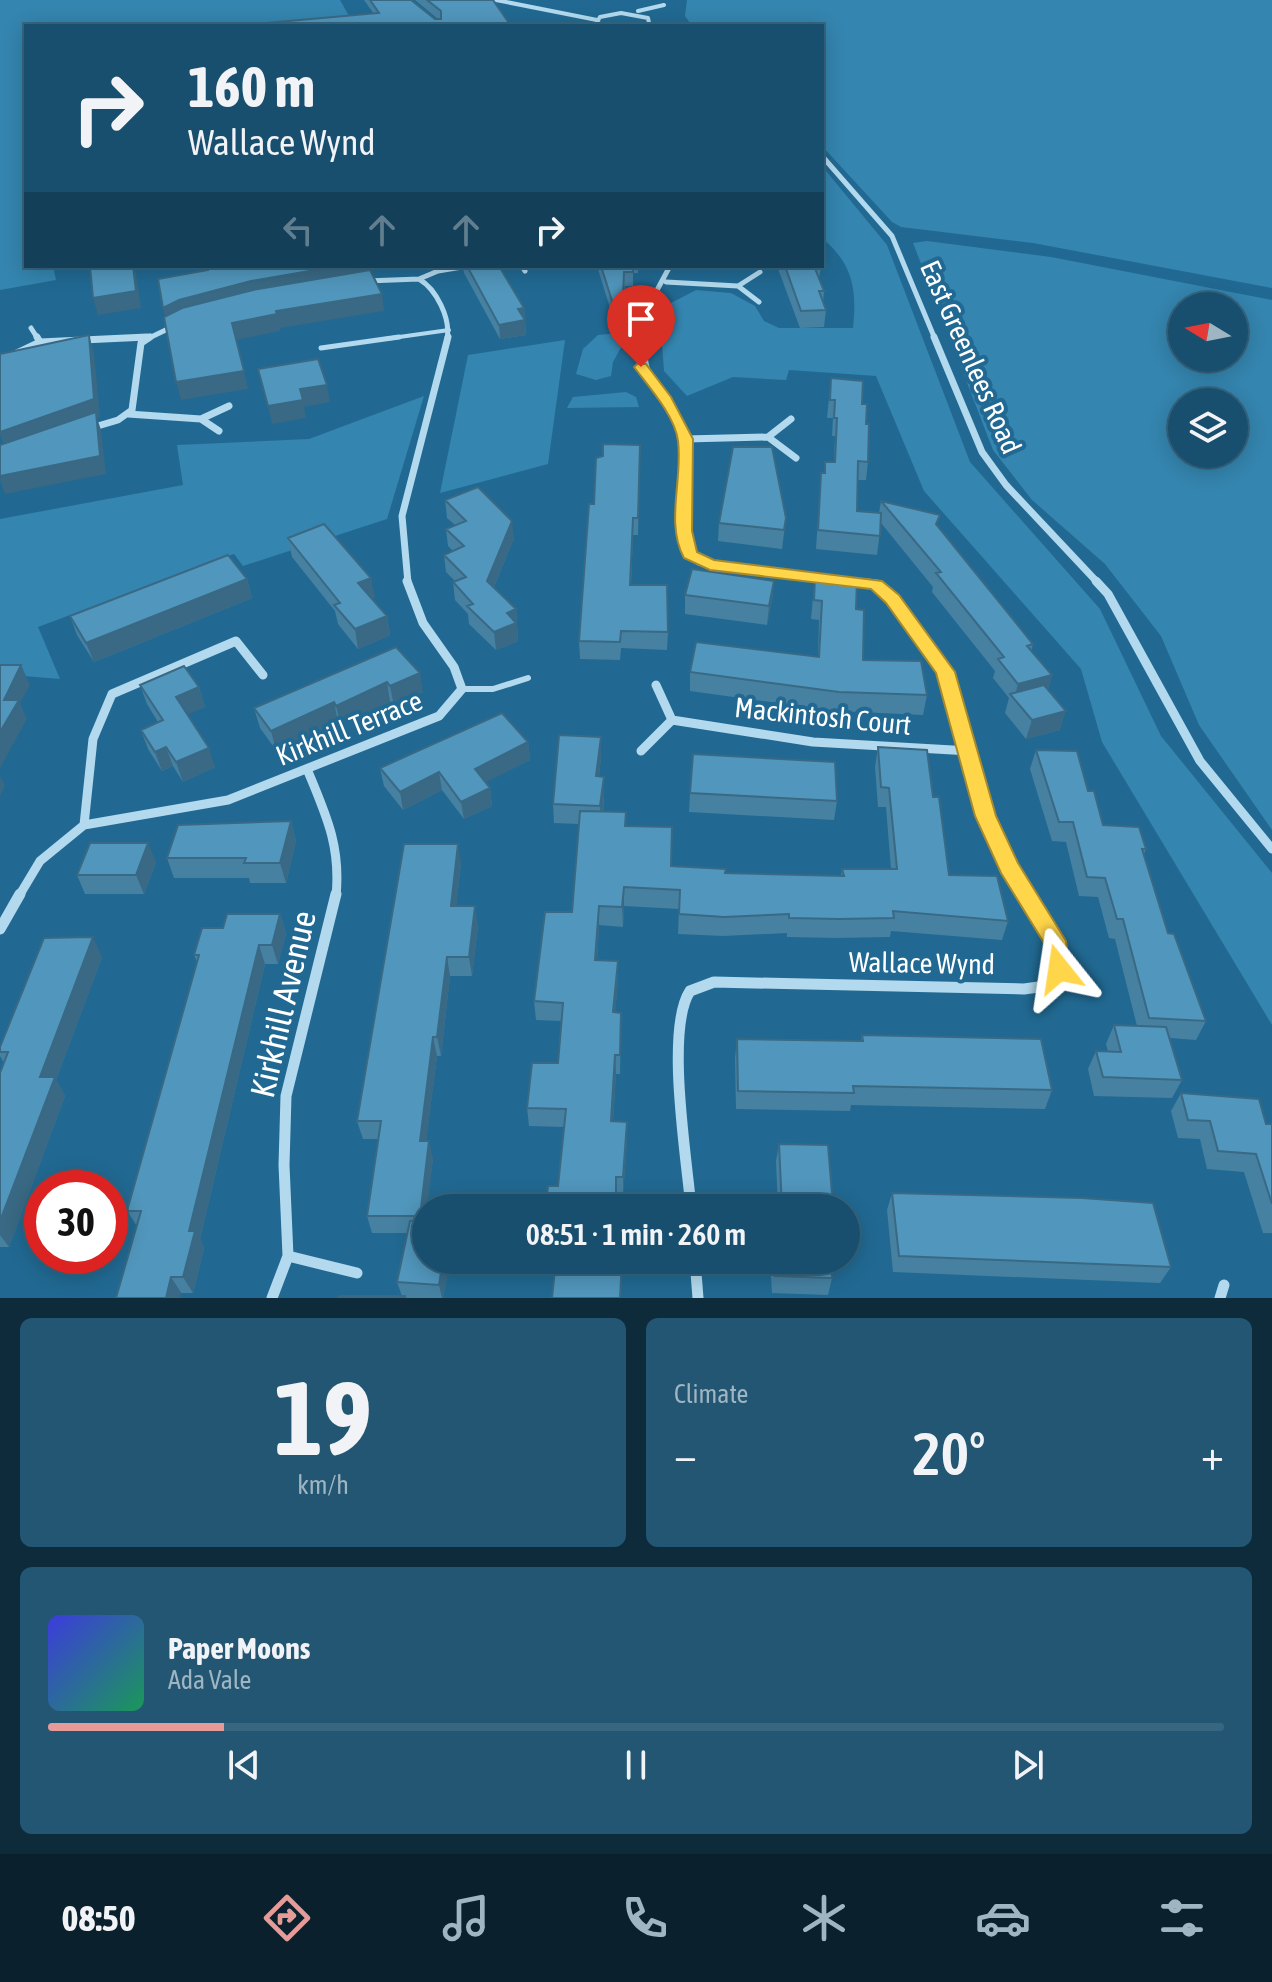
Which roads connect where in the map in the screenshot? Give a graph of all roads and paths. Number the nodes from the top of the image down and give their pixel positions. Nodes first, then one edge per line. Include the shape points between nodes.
1 (496, 0) edge
2 (666, 3) edge
3 (574, 13) junction
4 (612, 13) junction
5 (621, 13) junction
6 (649, 19) junction
7 (596, 23) edge
8 (645, 24) edge
9 (656, 24) edge
10 (824, 158) edge
11 (456, 268) edge
12 (670, 268) edge
13 (759, 269) edge
14 (419, 279) junction
15 (666, 282) junction
16 (353, 283) edge
17 (738, 286) junction
18 (759, 302) dead end
19 (180, 324) edge
20 (31, 328) dead end
21 (449, 330) junction
22 (147, 337) junction
23 (40, 342) junction
24 (321, 348) dead end
25 (12, 355) edge
26 (229, 406) dead end
27 (128, 414) junction
28 (201, 419) junction
29 (791, 419) dead end
30 (83, 430) edge
31 (219, 431) dead end
32 (768, 437) junction
33 (686, 439) junction
34 (796, 458) dead end
35 (263, 675) dead end
36 (528, 678) dead end
37 (656, 685) dead end
38 (462, 689) junction
39 (672, 720) junction
40 (641, 751) dead end
41 (970, 751) junction
42 (307, 769) junction
43 (84, 825) junction
44 (1272, 849) edge
45 (0, 929) edge
46 (690, 1194) edge
47 (288, 1256) junction
48 (357, 1273) dead end
49 (696, 1274) edge
50 (272, 1298) edge
51 (698, 1298) edge

1 - 3 street
2 - 5 street
2 - 6 street
3 - 4 street
3 - 7 street
4 - 5 street
4 - 7 street
5 - 6 street
6 - 8 street
6 - 9 street
10 - 44 street, East Greenlees Road via 892,236 982,452 1108,594 1200,761
11 - 14 street
12 - 15 street
13 - 17 street
14 - 16 street
14 - 21 street via 433,287
15 - 17 street
15 - 33 street, Wallace Wynd via 640,324 641,367
17 - 18 street
19 - 22 street
20 - 23 street
21 - 24 lane
21 - 38 street via 402,516 402,537 410,594 429,634 459,670
22 - 23 street
22 - 27 street via 141,343 136,396
23 - 25 street
26 - 28 street
27 - 28 street
27 - 30 street
28 - 31 street
29 - 32 street
32 - 33 street
32 - 34 street
33 - 41 street, Wallace Wynd via 684,531 690,555 710,565 876,584 885,590 945,672
35 - 43 street via 236,641 112,694 100,710
36 - 38 lane via 493,689
37 - 39 street
38 - 42 street, Kirkhill Terrace via 439,716
39 - 40 street
39 - 41 street, Mackintosh Court via 813,742
41 - 46 street, Wallace Wynd via 986,816 1009,867 1055,941 1059,969 1046,986 1024,989 697,985 686,996 678,1030
42 - 43 street, Kirkhill Terrace via 228,800
42 - 47 street, Kirkhill Avenue via 331,827 339,865 335,903 286,1096
43 - 45 street, Kirkhill Terrace via 40,861
47 - 48 street
47 - 50 street, Kirkhill Avenue
49 - 51 street

